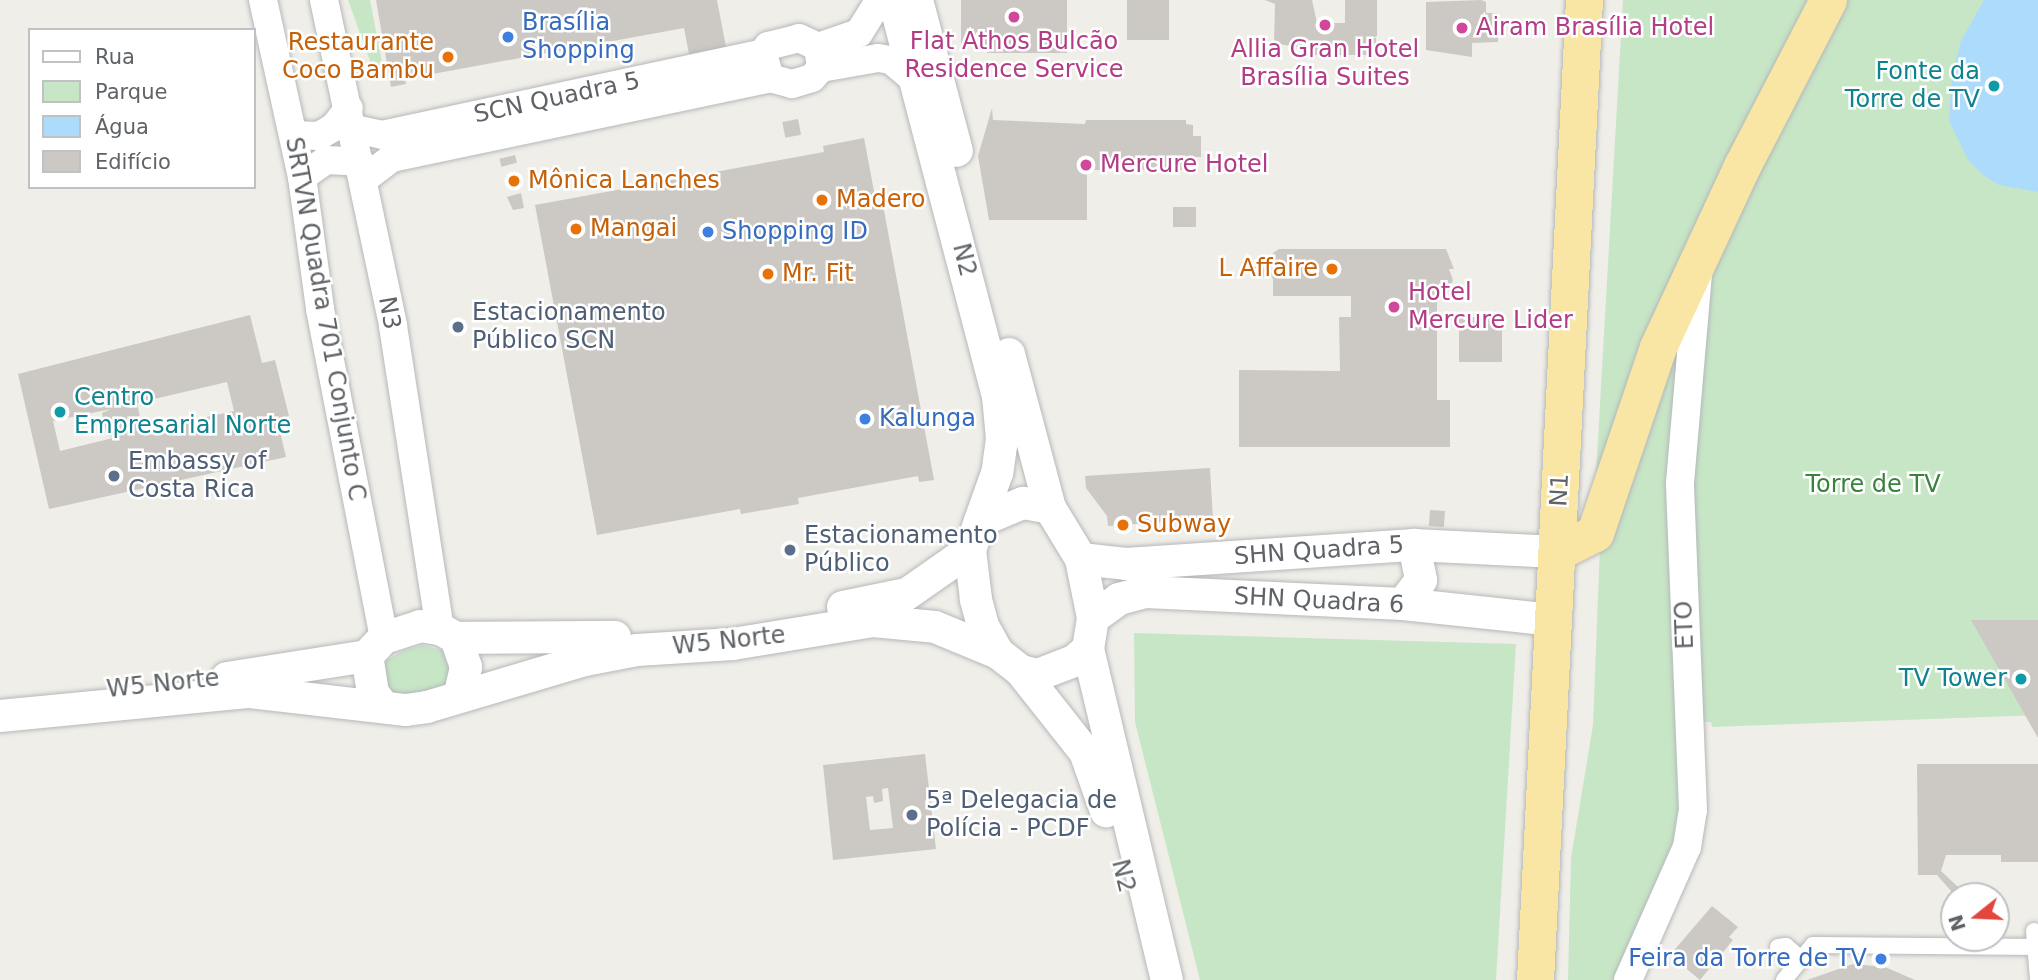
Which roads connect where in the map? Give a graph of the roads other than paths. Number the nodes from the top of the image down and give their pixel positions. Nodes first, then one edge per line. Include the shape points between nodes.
1 (263, 0) edge
2 (324, 0) edge
3 (880, 0) edge
4 (894, 0) edge
5 (917, 0) edge
6 (1584, 0) edge
7 (1828, 0) edge
8 (820, 58) junction
9 (767, 66) junction
10 (915, 79) junction
11 (350, 118) junction
12 (293, 135) junction
13 (362, 171) junction
14 (302, 177) junction
15 (1698, 257) junction
16 (1050, 508) junction
17 (975, 536) junction
18 (1414, 545) junction
19 (1557, 552) junction
20 (1081, 559) junction
21 (1403, 604) junction
22 (1093, 618) junction
23 (1552, 620) junction
24 (448, 633) junction
25 (376, 647) junction
26 (1088, 649) junction
27 (1010, 662) junction
28 (460, 694) junction
29 (0, 700) edge
30 (383, 706) junction
31 (0, 716) edge
32 (2036, 941) edge
33 (1778, 947) dead end
34 (1802, 960) junction
35 (2038, 979) edge
36 (1150, 980) edge
37 (1167, 980) edge
38 (1535, 980) edge
39 (1628, 980) edge
40 (1784, 980) edge

1 - 12 street, SRTVN Quadra 701 Conjunto C
2 - 11 street, N3
3 - 8 street via 859,33
4 - 10 main road, N2
5 - 16 main road, N2
6 - 19 highway, N1
7 - 15 highway
8 - 9 street via 812,78 792,84
8 - 9 street via 799,38 768,46
8 - 10 street via 891,60
9 - 11 street, SCN Quadra 5 via 382,135
9 - 13 street via 522,134 392,158
10 - 17 main road, N2 via 998,396 1002,439 997,472
11 - 12 street via 319,136
11 - 13 street, N3
12 - 14 street, SRTVN Quadra 701 Conjunto C
13 - 14 street via 326,160
13 - 24 street, N3
14 - 25 street, SRTVN Quadra 701 Conjunto C
15 - 19 highway via 1658,348 1595,533
15 - 39 street, ETO via 1680,483 1693,810 1687,847
16 - 17 main road via 1023,503
16 - 20 main road
17 - 24 main road, W5 Norte via 907,594 791,617 583,640
17 - 27 main road via 983,626
18 - 19 main road, SHN Quadra 5
18 - 20 main road, SHN Quadra 5 via 1126,564
18 - 21 main road via 1420,580
19 - 23 highway, N1
20 - 22 main road
21 - 22 main road, SHN Quadra 6 via 1146,592 1119,599
21 - 23 main road, SHN Quadra 6
22 - 26 main road
23 - 38 highway, N1
24 - 25 main road via 420,626
24 - 28 main road via 466,667
25 - 29 main road, W5 Norte via 238,677
25 - 30 main road via 371,686
26 - 27 main road via 1055,671 1037,675
26 - 37 main road, N2
27 - 28 main road, W5 Norte via 935,628 873,621 733,643 637,650
27 - 36 main road, N2 via 1085,751 1096,775
28 - 30 main road via 427,707
30 - 31 main road via 250,692
32 - 34 street via 1813,945
32 - 35 street
33 - 34 street via 1786,946
34 - 40 street

